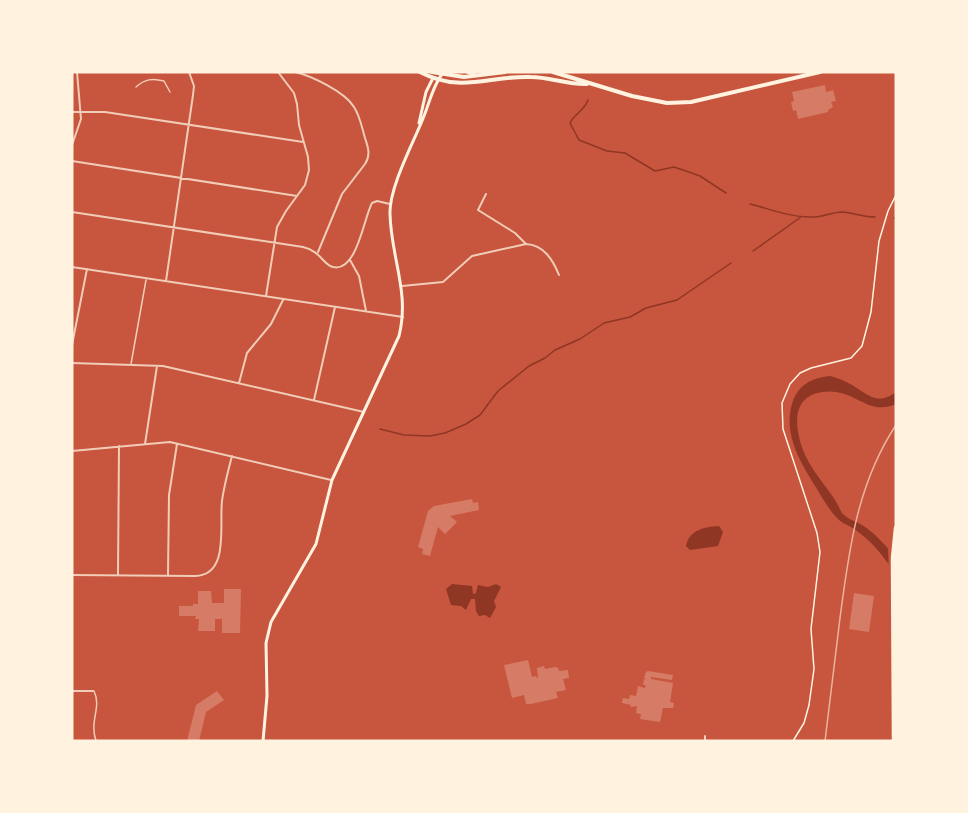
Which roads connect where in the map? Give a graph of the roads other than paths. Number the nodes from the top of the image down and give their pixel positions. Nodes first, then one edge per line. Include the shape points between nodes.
1 (77, 72) edge
2 (189, 72) edge
3 (278, 72) edge
4 (295, 72) edge
5 (420, 72) edge
6 (467, 72) edge
7 (505, 72) edge
8 (553, 72) edge
9 (820, 72) edge
10 (438, 73) edge
11 (482, 76) junction
12 (432, 78) junction
13 (438, 80) junction
14 (587, 84) junction
15 (136, 87) dead end
16 (170, 92) dead end
17 (72, 112) edge
18 (81, 112) junction
19 (189, 124) junction
20 (419, 124) junction
21 (303, 142) junction
22 (72, 145) edge
23 (72, 161) edge
24 (181, 178) junction
25 (486, 194) dead end
26 (297, 196) junction
27 (390, 204) junction
28 (72, 212) edge
29 (174, 227) junction
30 (274, 243) junction
31 (526, 244) junction
32 (317, 253) junction
33 (350, 260) junction
34 (72, 267) edge
35 (87, 269) junction
36 (560, 275) dead end
37 (146, 278) junction
38 (166, 281) junction
39 (402, 286) junction
40 (266, 296) junction
41 (283, 299) junction
42 (335, 307) junction
43 (366, 311) junction
44 (403, 317) junction
45 (72, 345) edge
46 (72, 363) edge
47 (131, 364) junction
48 (157, 365) junction
49 (238, 383) junction
50 (314, 400) junction
51 (364, 412) junction
52 (177, 443) junction
53 (145, 444) junction
54 (119, 446) junction
55 (72, 451) edge
56 (232, 456) junction
57 (332, 480) junction
58 (896, 529) edge
59 (72, 575) edge
60 (118, 575) junction
61 (168, 575) junction
62 (72, 691) edge
63 (93, 691) joint
64 (705, 736) dead end
65 (95, 740) edge
66 (92, 741) edge
67 (262, 741) edge
68 (705, 741) edge
69 (894, 741) edge

1 - 18 street
2 - 19 street via 194,86
3 - 21 street via 294,93
4 - 32 street via 347,98 357,113 369,150 368,160 342,194
5 - 12 main road
6 - 11 main road
7 - 11 main road
8 - 14 main road
9 - 14 main road via 676,103 646,100
10 - 11 main road
10 - 12 main road
10 - 13 main road
12 - 13 main road
12 - 20 main road
13 - 14 main road via 470,83 526,76
13 - 20 main road
15 - 16 lane via 152,79 166,83
17 - 18 street
18 - 19 street
18 - 22 street
19 - 21 street
19 - 24 street
20 - 27 main road
21 - 26 street via 309,170
23 - 24 street
24 - 26 street
24 - 29 street
25 - 31 street via 478,210
26 - 30 street via 281,218
27 - 33 street via 372,203
27 - 39 main road via 390,225
28 - 29 street
29 - 30 street
29 - 38 street
30 - 32 street
30 - 40 street
31 - 36 street via 541,248
31 - 39 street via 472,256 443,282
32 - 33 street via 333,267 342,267
33 - 43 street via 359,276
34 - 35 street
35 - 37 street
35 - 45 street
37 - 38 street
37 - 47 lane
38 - 40 street
39 - 44 main road
40 - 41 street
41 - 42 street
41 - 49 street via 271,324 247,353
42 - 43 street
42 - 50 street
43 - 44 street
44 - 51 main road via 396,344
46 - 47 street
47 - 48 street
48 - 49 street
48 - 53 street
49 - 50 street
50 - 51 street
51 - 57 main road
52 - 53 street
52 - 56 street
52 - 61 street via 169,495
53 - 54 street
54 - 55 street
54 - 60 street
56 - 57 street
56 - 61 street via 222,502 220,552 214,567 200,576
57 - 67 main road via 317,542 268,629
58 - 69 highway
59 - 60 street
60 - 61 street
62 - 63 street
63 - 65 lane via 97,701
64 - 68 street
65 - 66 lane

